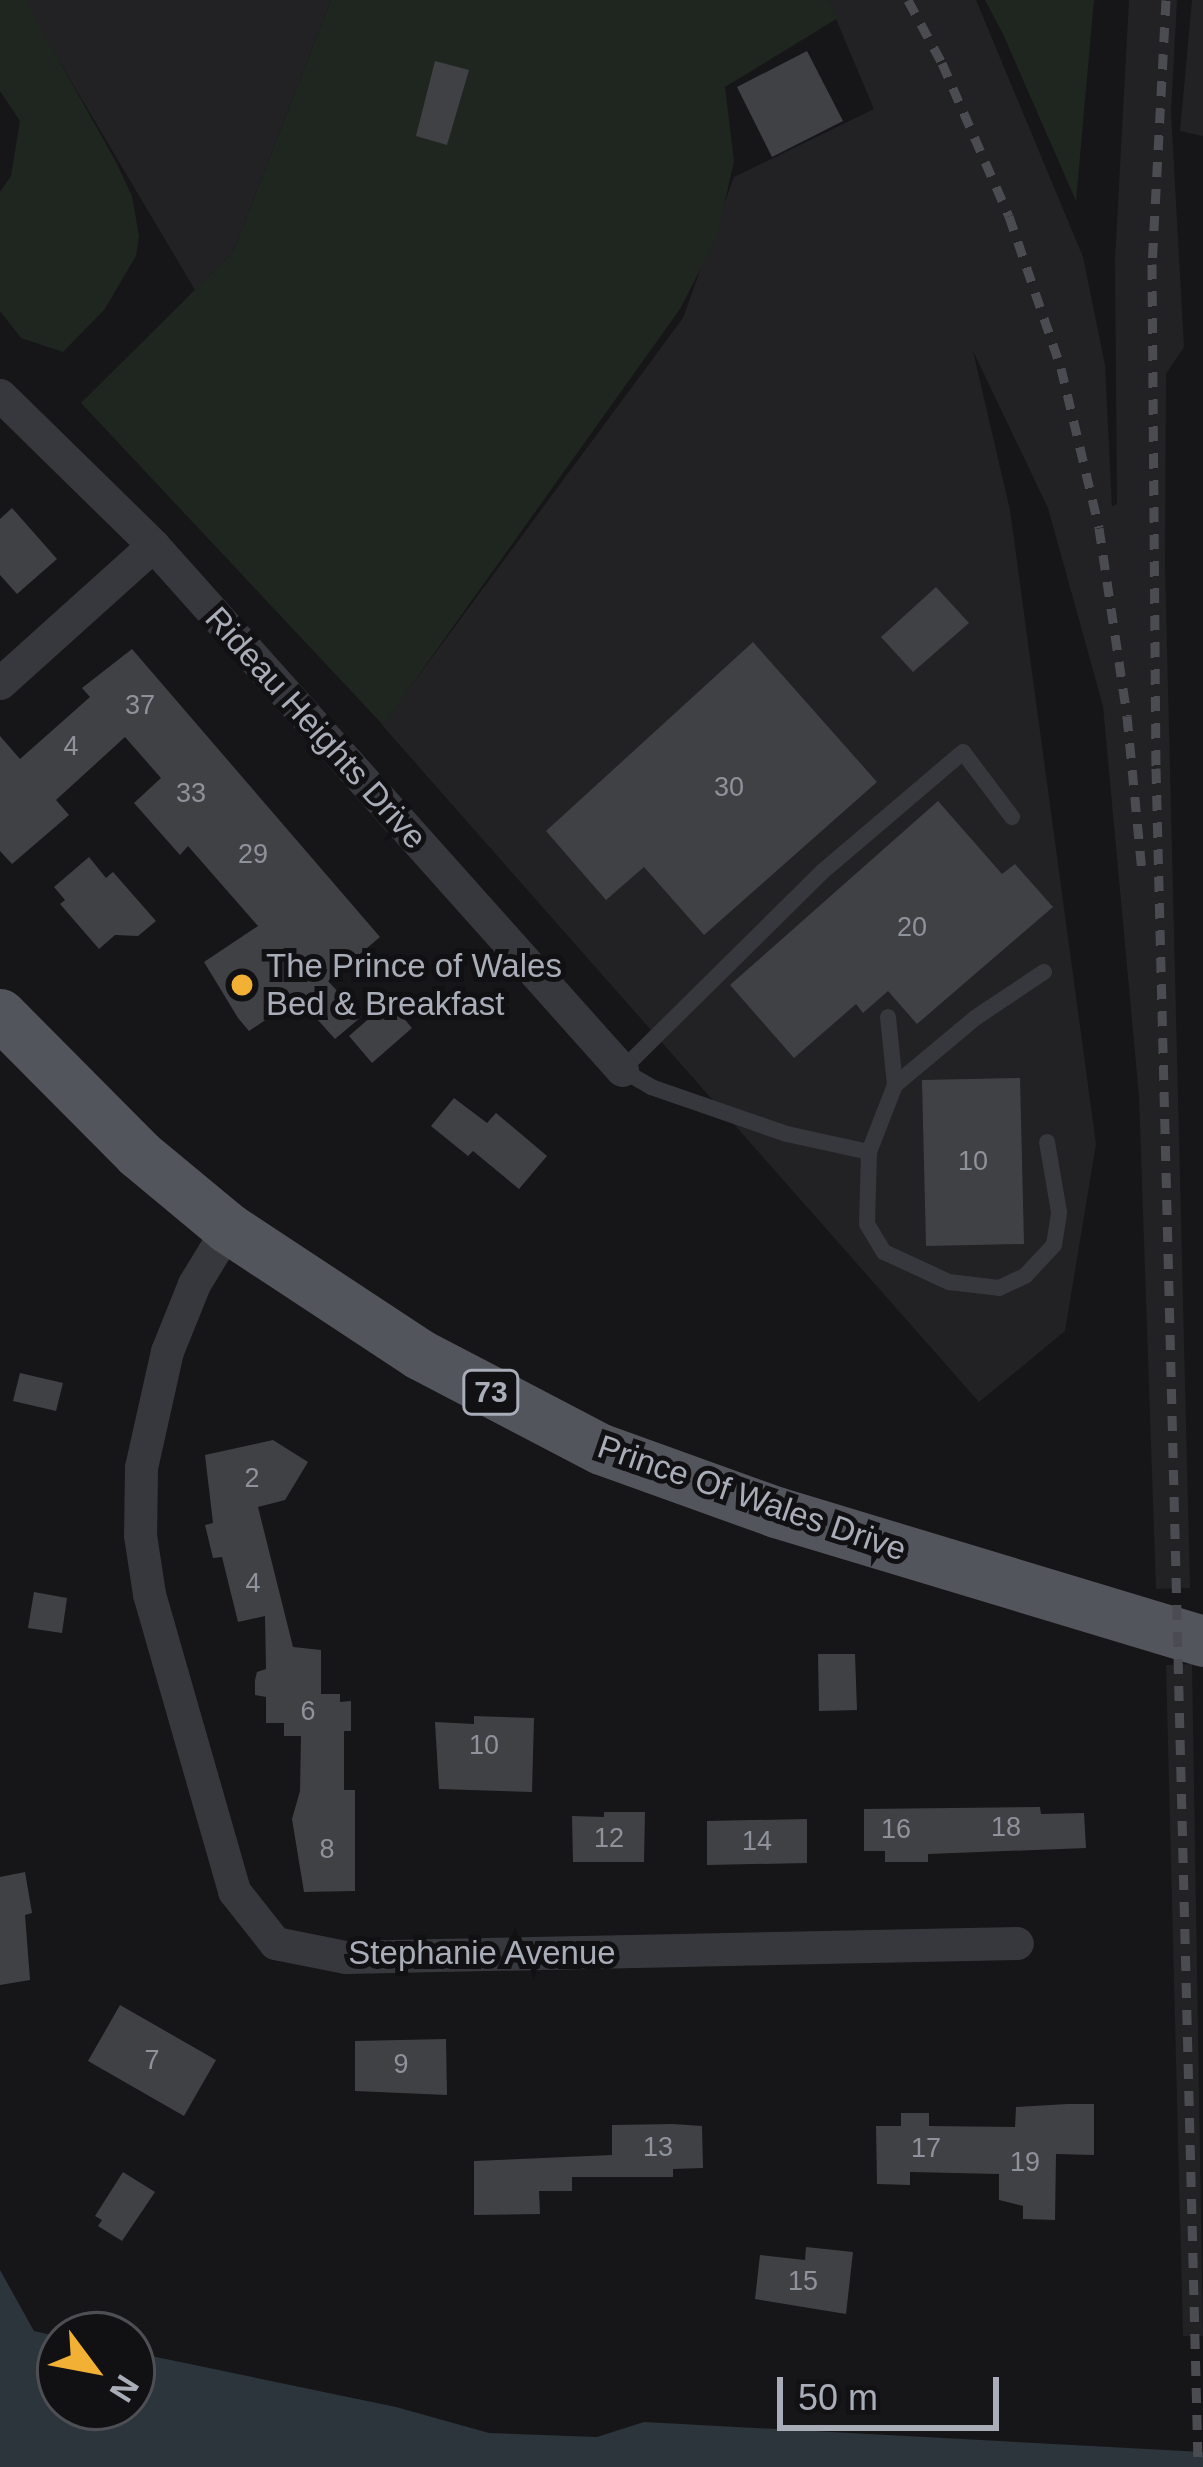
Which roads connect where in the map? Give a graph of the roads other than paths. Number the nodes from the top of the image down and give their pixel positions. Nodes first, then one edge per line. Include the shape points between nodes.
1 (0, 395) edge
2 (154, 545) junction
3 (0, 683) edge
4 (1012, 817) dead end
5 (1044, 972) dead end
6 (0, 1014) edge
7 (888, 1017) dead end
8 (622, 1070) junction
9 (895, 1085) junction
10 (1047, 1142) dead end
11 (869, 1152) junction
12 (228, 1228) junction
13 (1203, 1641) edge
14 (1017, 1943) dead end

1 - 2 street, Rideau Heights Drive
2 - 3 street
2 - 8 street, Rideau Heights Drive
4 - 8 lane via 963,752 822,872
5 - 9 lane
6 - 12 main road, Prince Of Wales Drive / 73 via 140,1154
7 - 9 lane
8 - 11 lane via 787,1134
9 - 11 lane
10 - 11 lane via 1059,1212 1054,1245 1025,1276 999,1288 949,1282 884,1252 867,1224
12 - 13 main road, Prince Of Wales Drive / 73 via 419,1354 601,1449 776,1512
12 - 14 street, Stephanie Avenue via 167,1351 141,1467 140,1534 149,1594 234,1891 274,1943 346,1957

